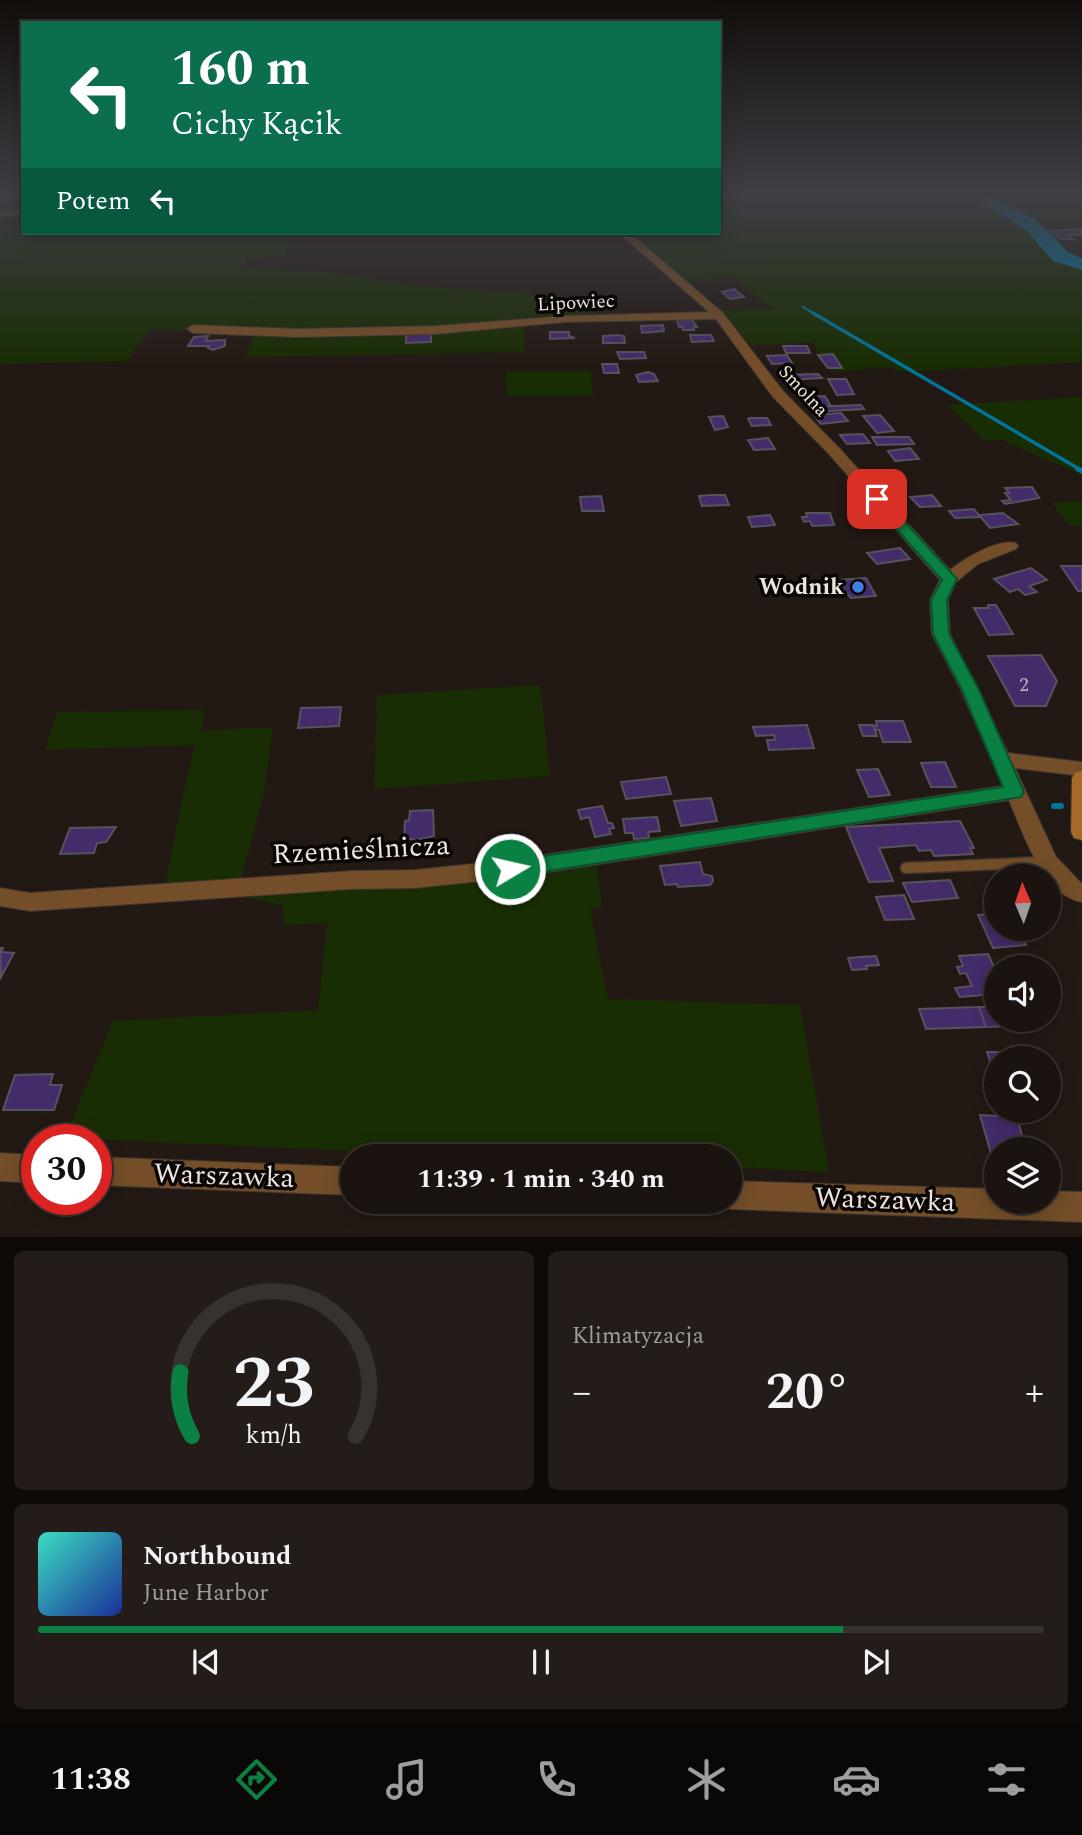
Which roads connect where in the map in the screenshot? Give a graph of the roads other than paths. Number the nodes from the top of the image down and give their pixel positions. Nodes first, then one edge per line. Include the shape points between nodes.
1 (643, 250) edge
2 (719, 315) junction
3 (193, 329) dead end
4 (1010, 546) dead end
5 (950, 579) junction
6 (1002, 758) junction
7 (1082, 769) edge
8 (1082, 778) edge
9 (1015, 792) junction
10 (1082, 832) edge
11 (1048, 862) junction
12 (906, 868) dead end
13 (1082, 893) edge
14 (0, 897) edge
15 (0, 1167) edge
16 (21, 1168) edge
17 (112, 1172) edge
18 (340, 1181) edge
19 (742, 1195) edge
20 (1082, 1207) edge

1 - 2 street, Smolna
2 - 3 street, Lipowiec via 565,319 436,330 298,333
2 - 5 street, Smolna via 778,394
4 - 5 street via 972,561
5 - 6 street via 939,600 941,634
6 - 7 street
6 - 9 street
8 - 10 main road
9 - 11 street
9 - 14 street, Rzemieślnicza via 510,869 30,902
11 - 12 lane
11 - 13 street via 1075,892
15 - 16 street
17 - 18 street, Warszawka
19 - 20 street, Warszawka

